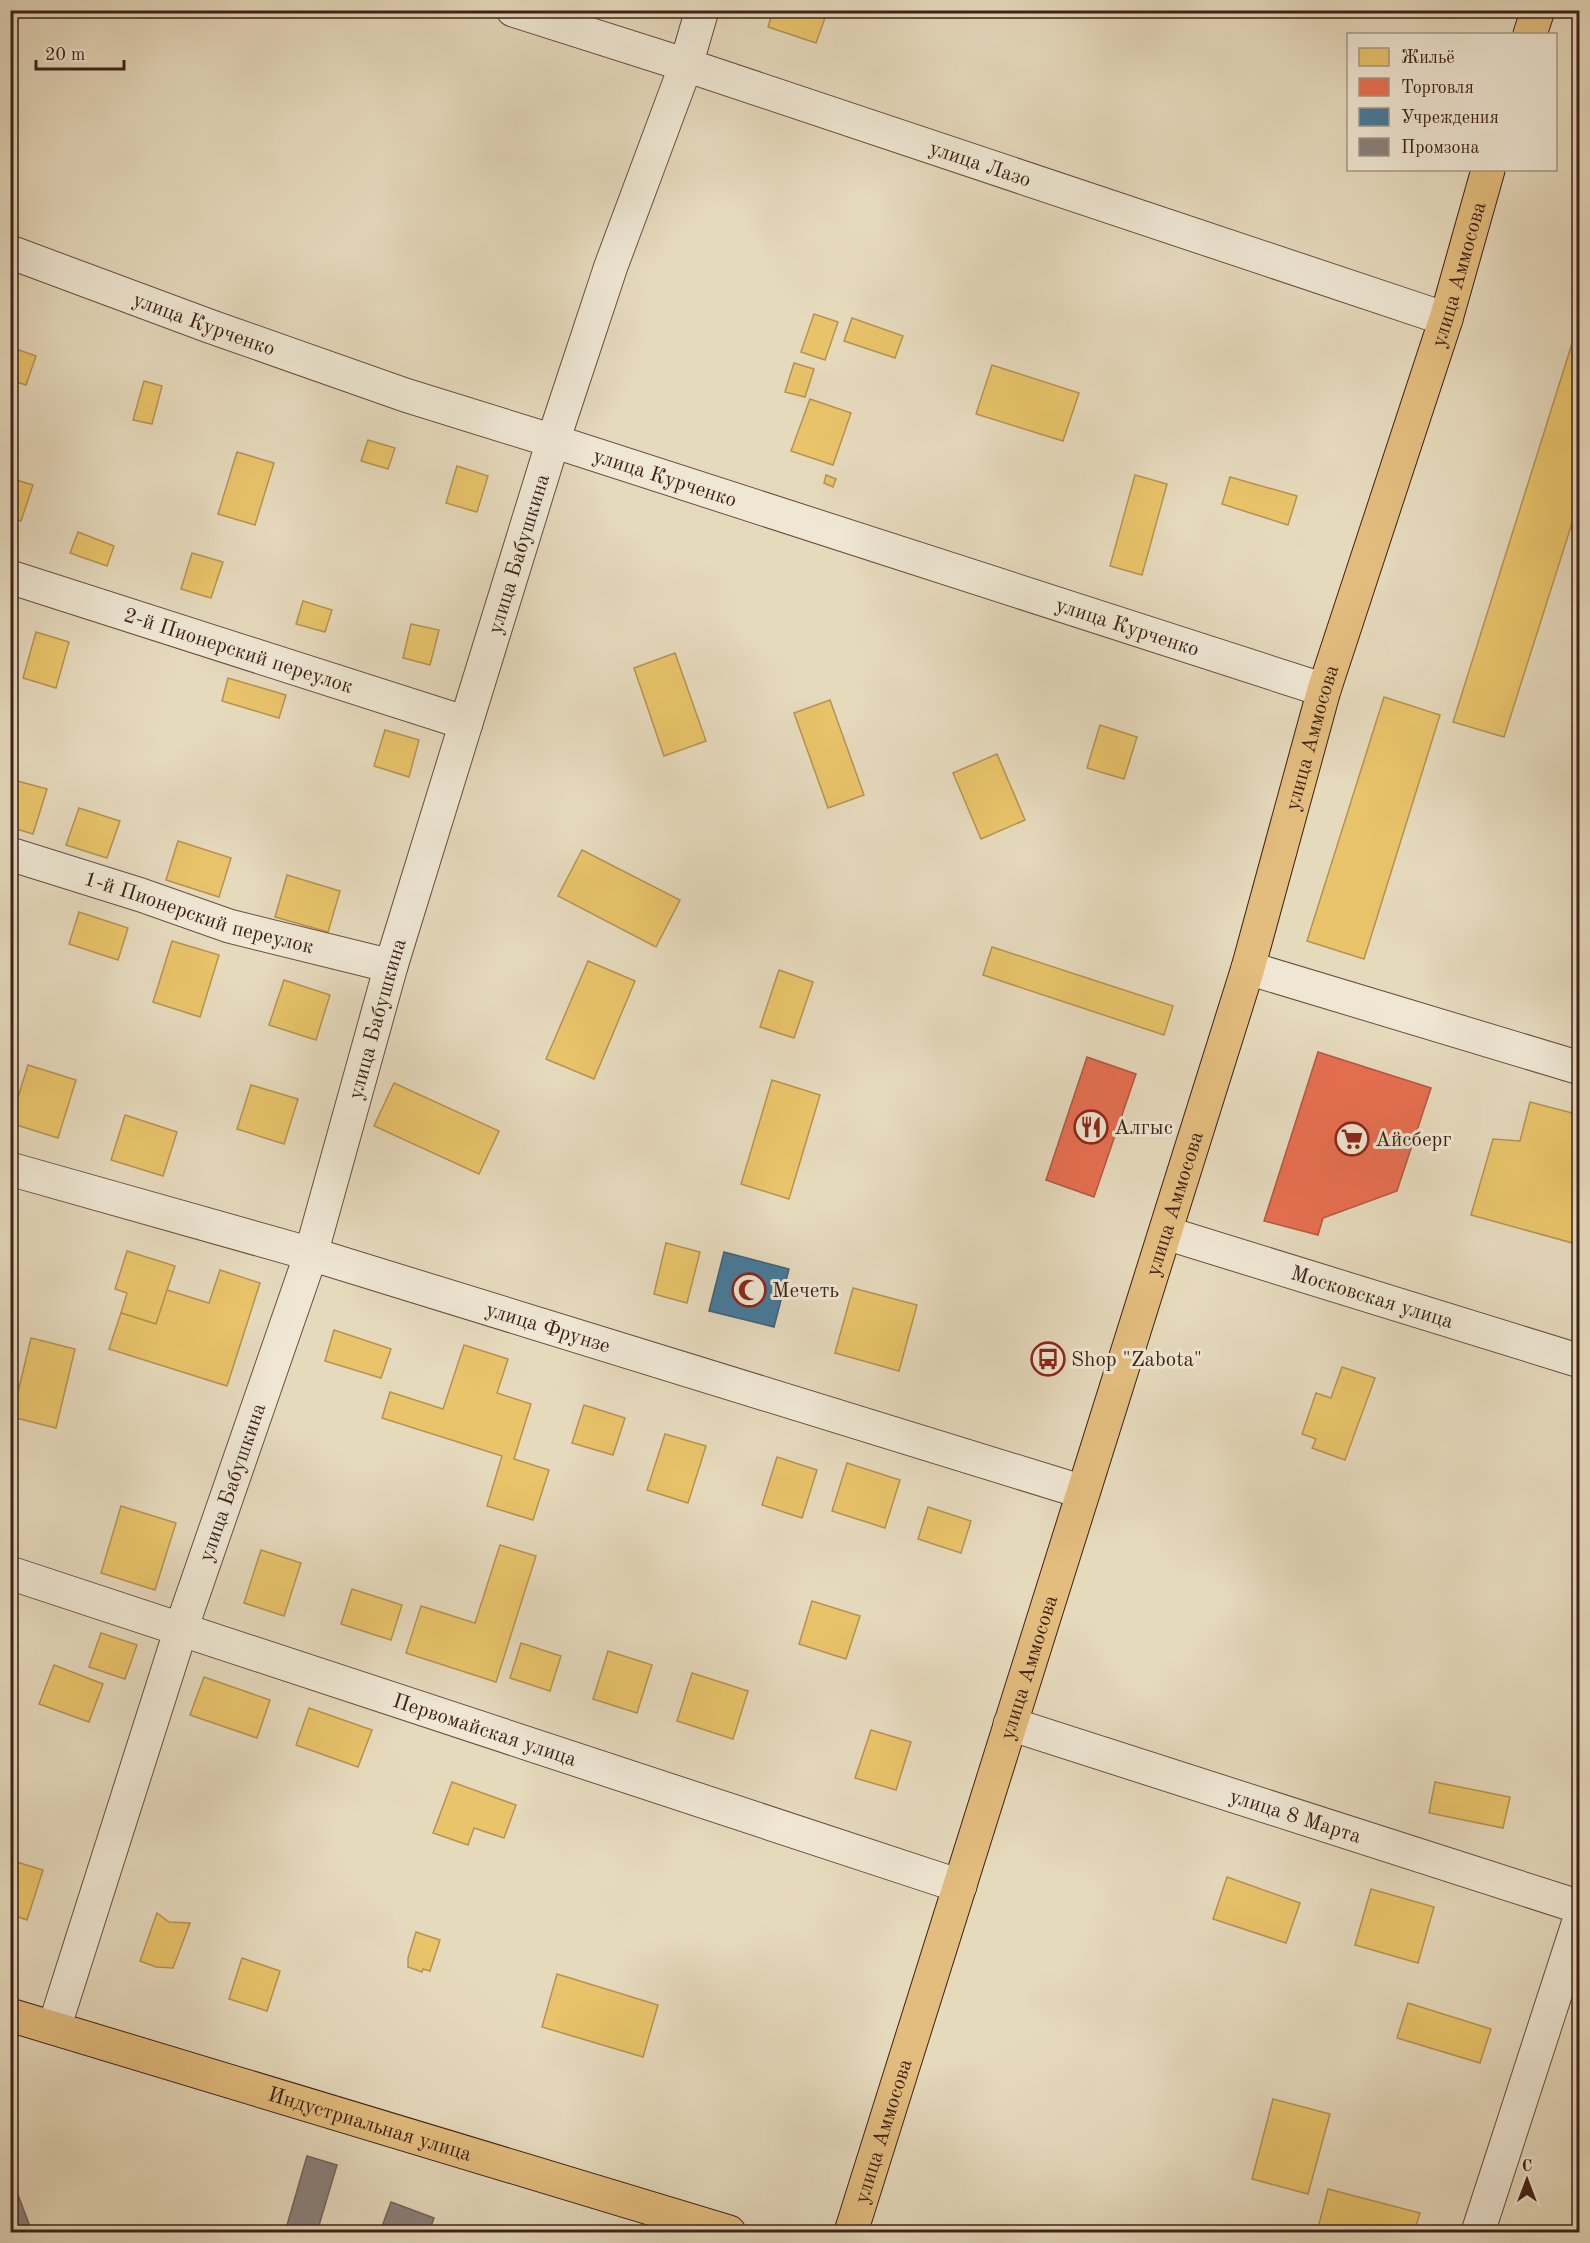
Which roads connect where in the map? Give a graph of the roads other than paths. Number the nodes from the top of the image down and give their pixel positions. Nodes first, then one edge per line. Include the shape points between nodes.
1 (513, 10) edge
2 (702, 10) edge
3 (1538, 10) edge
4 (1530, 33) edge
5 (686, 65) junction
6 (1488, 171) edge
7 (10, 252) edge
8 (1446, 319) junction
9 (553, 441) junction
10 (10, 577) edge
11 (1324, 690) junction
12 (466, 723) junction
13 (10, 854) edge
14 (391, 966) junction
15 (1248, 968) junction
16 (1580, 1068) edge
17 (10, 1169) edge
18 (1166, 1233) junction
19 (310, 1254) junction
20 (1580, 1361) edge
21 (1083, 1492) junction
22 (10, 1573) edge
23 (181, 1629) junction
24 (1010, 1724) junction
25 (960, 1886) junction
26 (1580, 1907) edge
27 (1580, 1918) edge
28 (10, 2015) edge
29 (54, 2028) junction
30 (729, 2232) edge
31 (851, 2232) edge
32 (1478, 2232) edge

1 - 5 street, улица Лазо
2 - 5 street, улица Бабушкина
3 - 4 main road
5 - 8 street, улица Лазо
5 - 9 street, улица Бабушкина via 611,266
6 - 8 main road, улица Аммосова
7 - 9 street, улица Курченко via 405,395
8 - 11 main road, улица Аммосова
9 - 11 street, улица Курченко
9 - 12 street, улица Бабушкина
10 - 12 street, 2-й Пионерский переулок
11 - 15 main road, улица Аммосова
12 - 14 street, улица Бабушкина
13 - 14 street, 1-й Пионерский переулок via 229,926
14 - 19 street, улица Бабушкина
15 - 16 street
15 - 18 main road, улица Аммосова
17 - 19 street, улица Фрунзе
18 - 20 street, Московская улица
18 - 21 main road, улица Аммосова
19 - 21 street, улица Фрунзе
19 - 23 street, улица Бабушкина
21 - 24 main road, улица Аммосова
22 - 23 street, Первомайская улица
23 - 25 street, Первомайская улица
23 - 29 street, улица Бабушкина
24 - 25 main road, улица Аммосова
24 - 26 street, улица 8 Марта
25 - 31 main road, улица Аммосова
27 - 32 street
28 - 29 main road, Индустриальная улица
29 - 30 main road, Индустриальная улица

